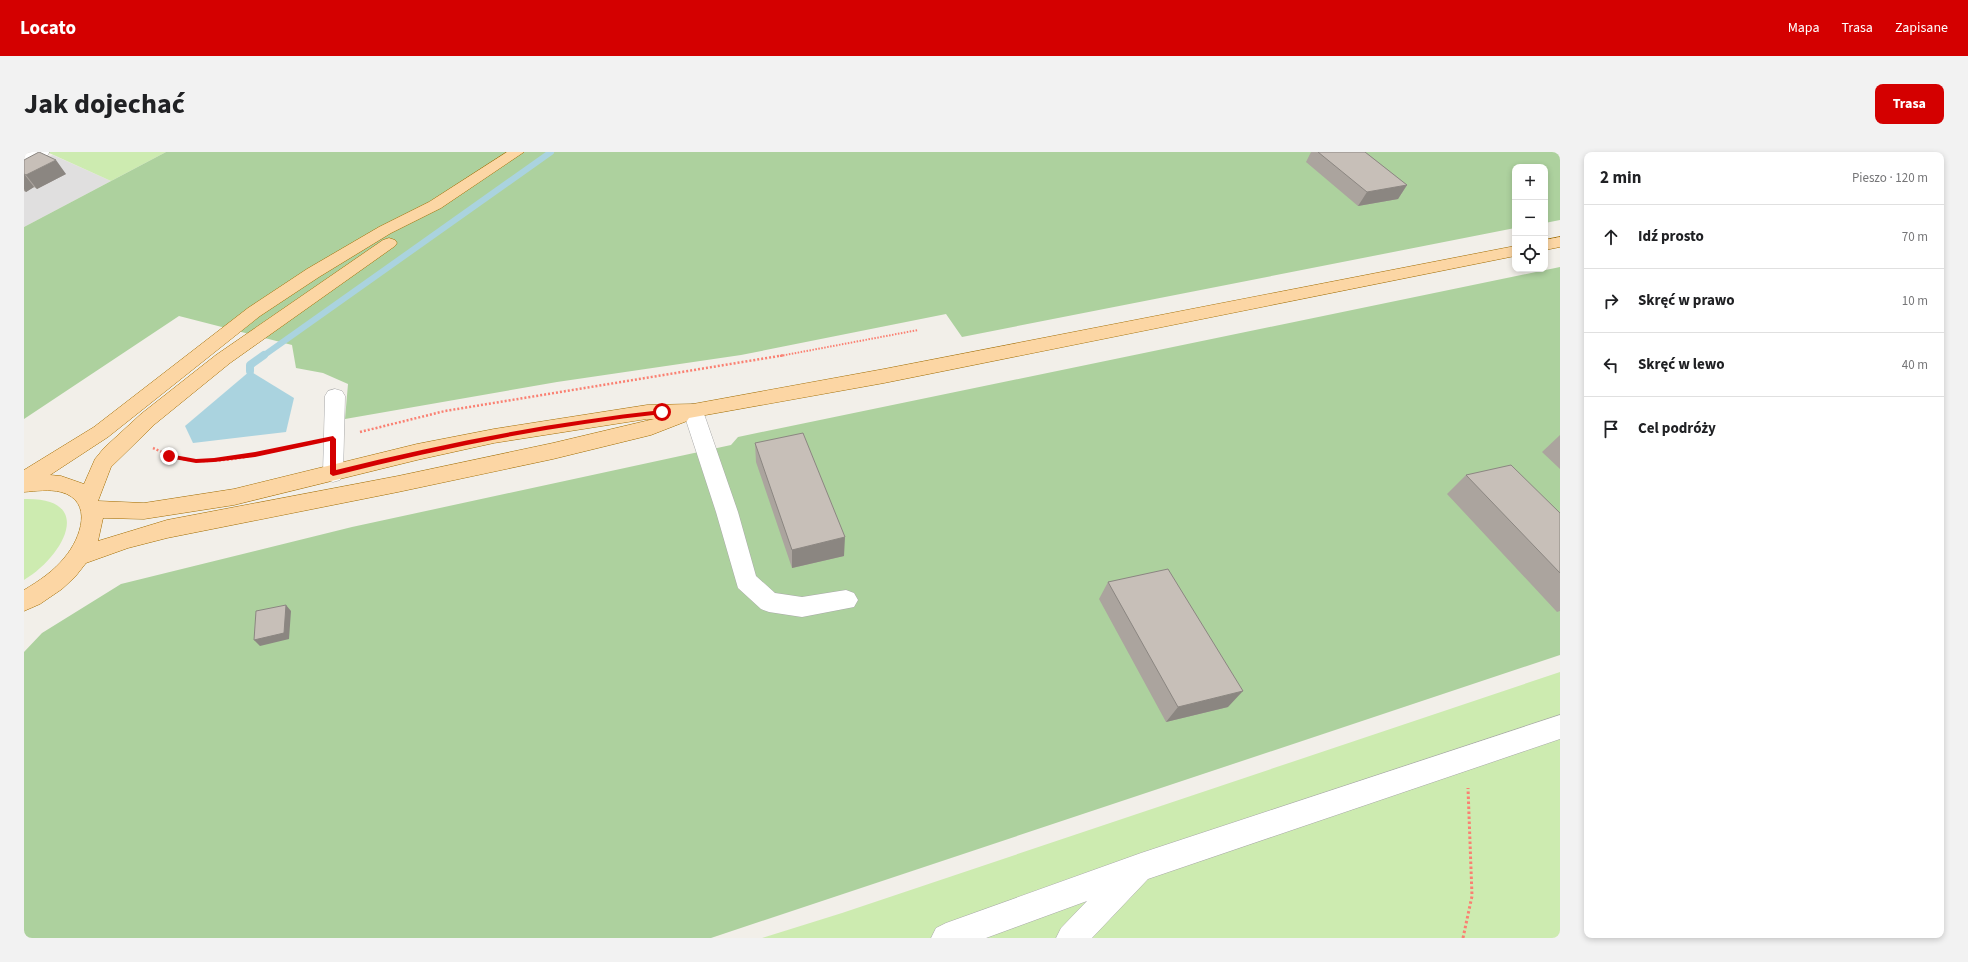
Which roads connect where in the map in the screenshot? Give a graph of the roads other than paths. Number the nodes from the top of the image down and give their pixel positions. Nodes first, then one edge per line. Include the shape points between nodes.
1 (42, 152) edge
2 (517, 152) edge
3 (24, 158) edge
4 (435, 205) junction
5 (1560, 242) edge
6 (1548, 244) edge
7 (1512, 252) edge
8 (335, 396) dead end
9 (693, 411) junction
10 (333, 474) junction
11 (24, 479) edge
12 (24, 484) edge
13 (91, 504) junction
14 (78, 557) junction
15 (846, 600) dead end
16 (24, 601) edge
17 (1560, 727) edge
18 (1141, 867) junction
19 (946, 938) edge
20 (1071, 938) edge

1 - 3 street
2 - 4 main road
4 - 11 main road via 385,230 260,308 101,432
4 - 13 main road via 399,236 223,359 148,419 102,464
5 - 6 main road
7 - 9 main road via 884,376
8 - 10 street
9 - 10 main road via 647,412 494,436 417,452
9 - 14 main road via 636,432 464,471 167,529
9 - 15 street via 727,512 746,581 769,602 802,607
10 - 13 main road via 234,497 144,511
12 - 13 main road via 69,486 79,490
13 - 14 main road via 92,527
14 - 16 main road via 67,571 44,590
17 - 18 street
18 - 19 street
18 - 20 street

